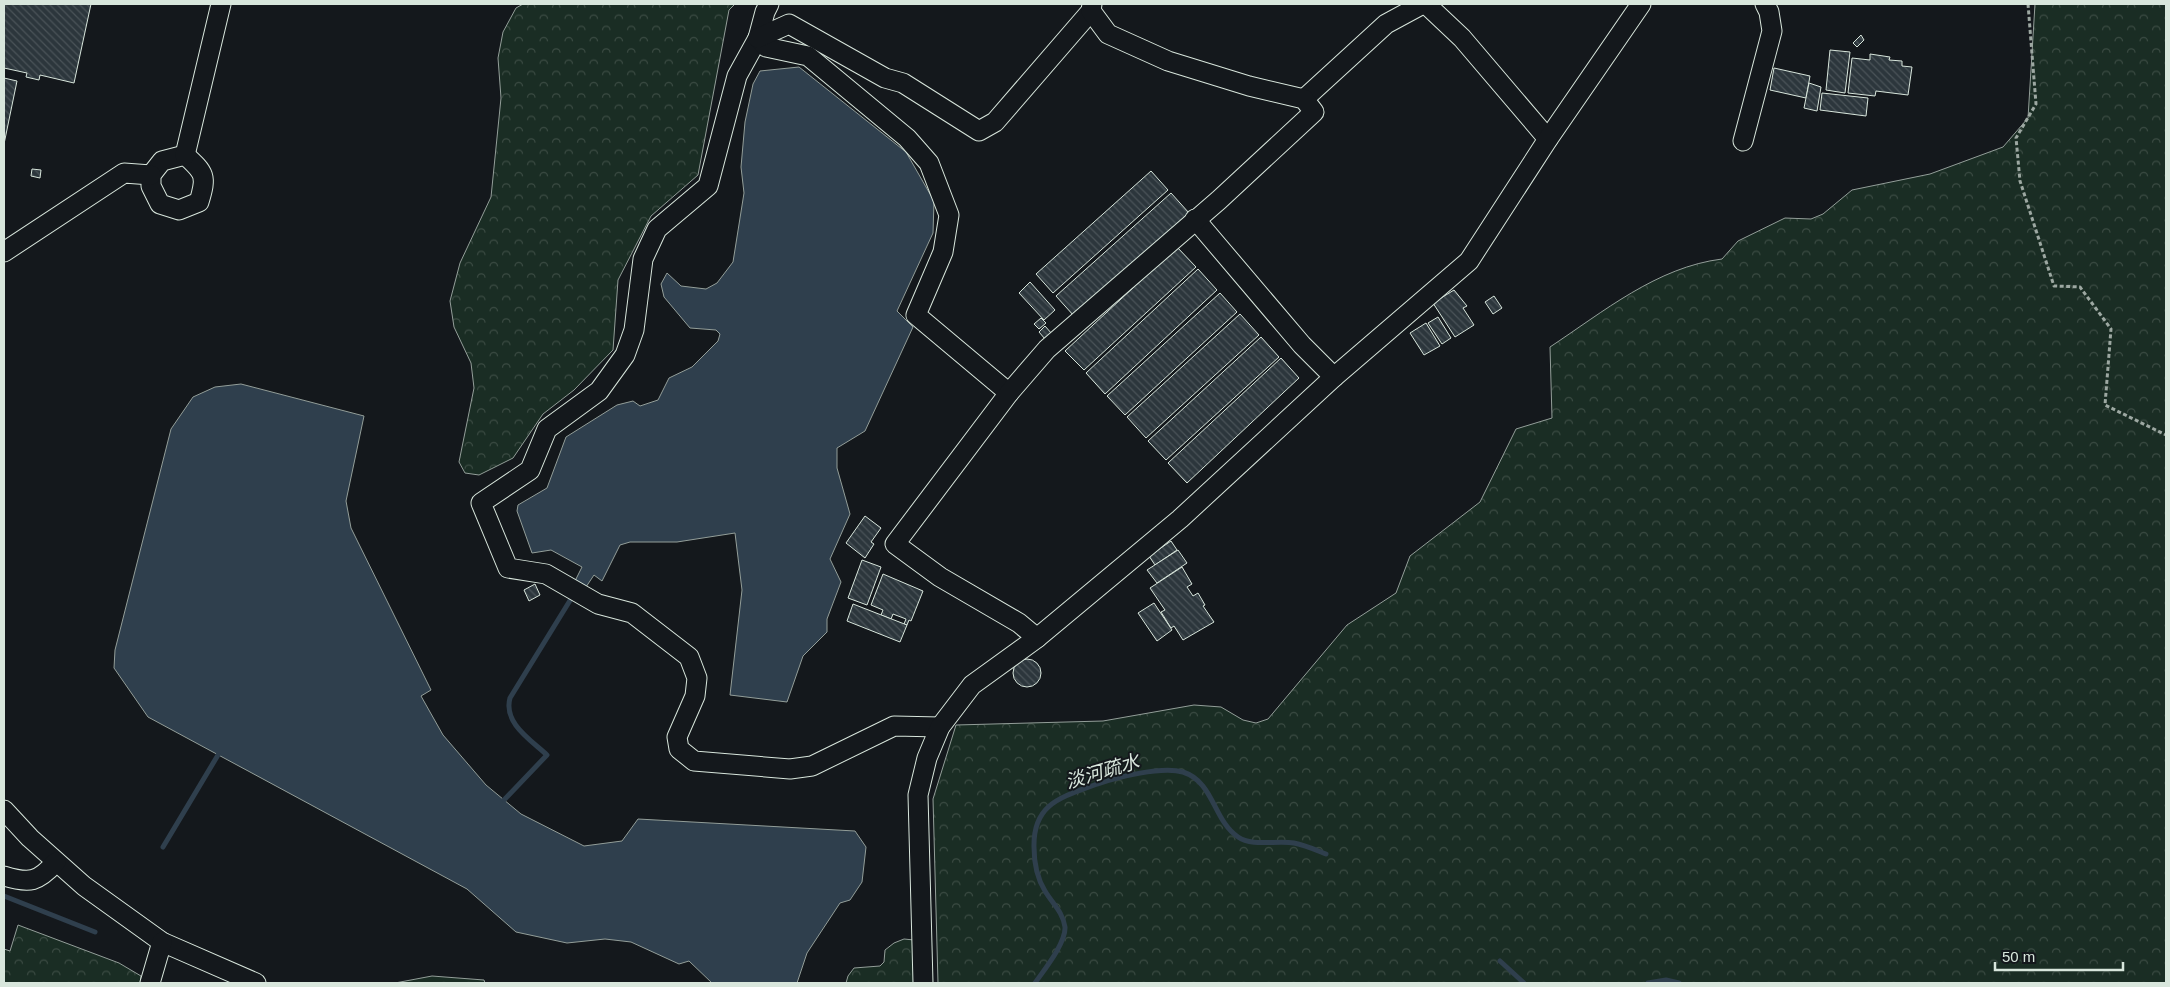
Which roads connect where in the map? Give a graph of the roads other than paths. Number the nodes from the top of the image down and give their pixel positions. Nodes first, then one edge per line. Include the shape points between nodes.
1 (221, 4) edge
2 (769, 4) edge
3 (1424, 4) edge
4 (1641, 4) edge
5 (1765, 4) edge
6 (1092, 8) edge
7 (758, 38) junction
8 (1304, 99) junction
9 (1548, 139) junction
10 (1743, 141) dead end
11 (185, 155) junction
12 (151, 175) junction
13 (1195, 220) junction
14 (4, 252) edge
15 (1334, 377) junction
16 (1009, 393) junction
17 (1037, 638) junction
18 (940, 727) junction
19 (4, 810) edge
20 (56, 862) junction
21 (4, 876) edge
22 (162, 942) junction
23 (150, 983) edge
24 (256, 983) edge
25 (924, 983) edge

1 - 11 street
2 - 7 street
3 - 8 street via 1386,24
3 - 9 street via 1462,38
4 - 9 street
5 - 10 street via 1772,31
6 - 7 street via 995,122 979,131 903,83 885,78 789,24
6 - 8 street via 1108,34 1168,61
7 - 16 street via 766,47 808,56 907,138 929,163 949,216 944,252 916,315
7 - 18 street via 737,76 708,186 657,230 643,258 634,330 625,355 598,391 548,429 530,470 481,503 508,568 546,574 598,604 632,613 689,657 697,678 695,696 677,737 680,749 694,761 790,769 812,766 894,726
8 - 13 street via 1314,112
9 - 15 street via 1469,261
11 - 12 street via 162,161
11 - 12 street via 199,168 205,182 199,202 179,210 160,204 151,186
12 - 14 street via 124,173
13 - 15 street
13 - 16 street via 1047,349
15 - 17 street via 1180,518
16 - 17 street via 894,544 940,577 1019,623
17 - 18 street via 972,685
18 - 25 street via 927,758 918,795
19 - 20 street
20 - 21 street via 34,880
20 - 22 street via 98,897
22 - 23 street
22 - 24 street

